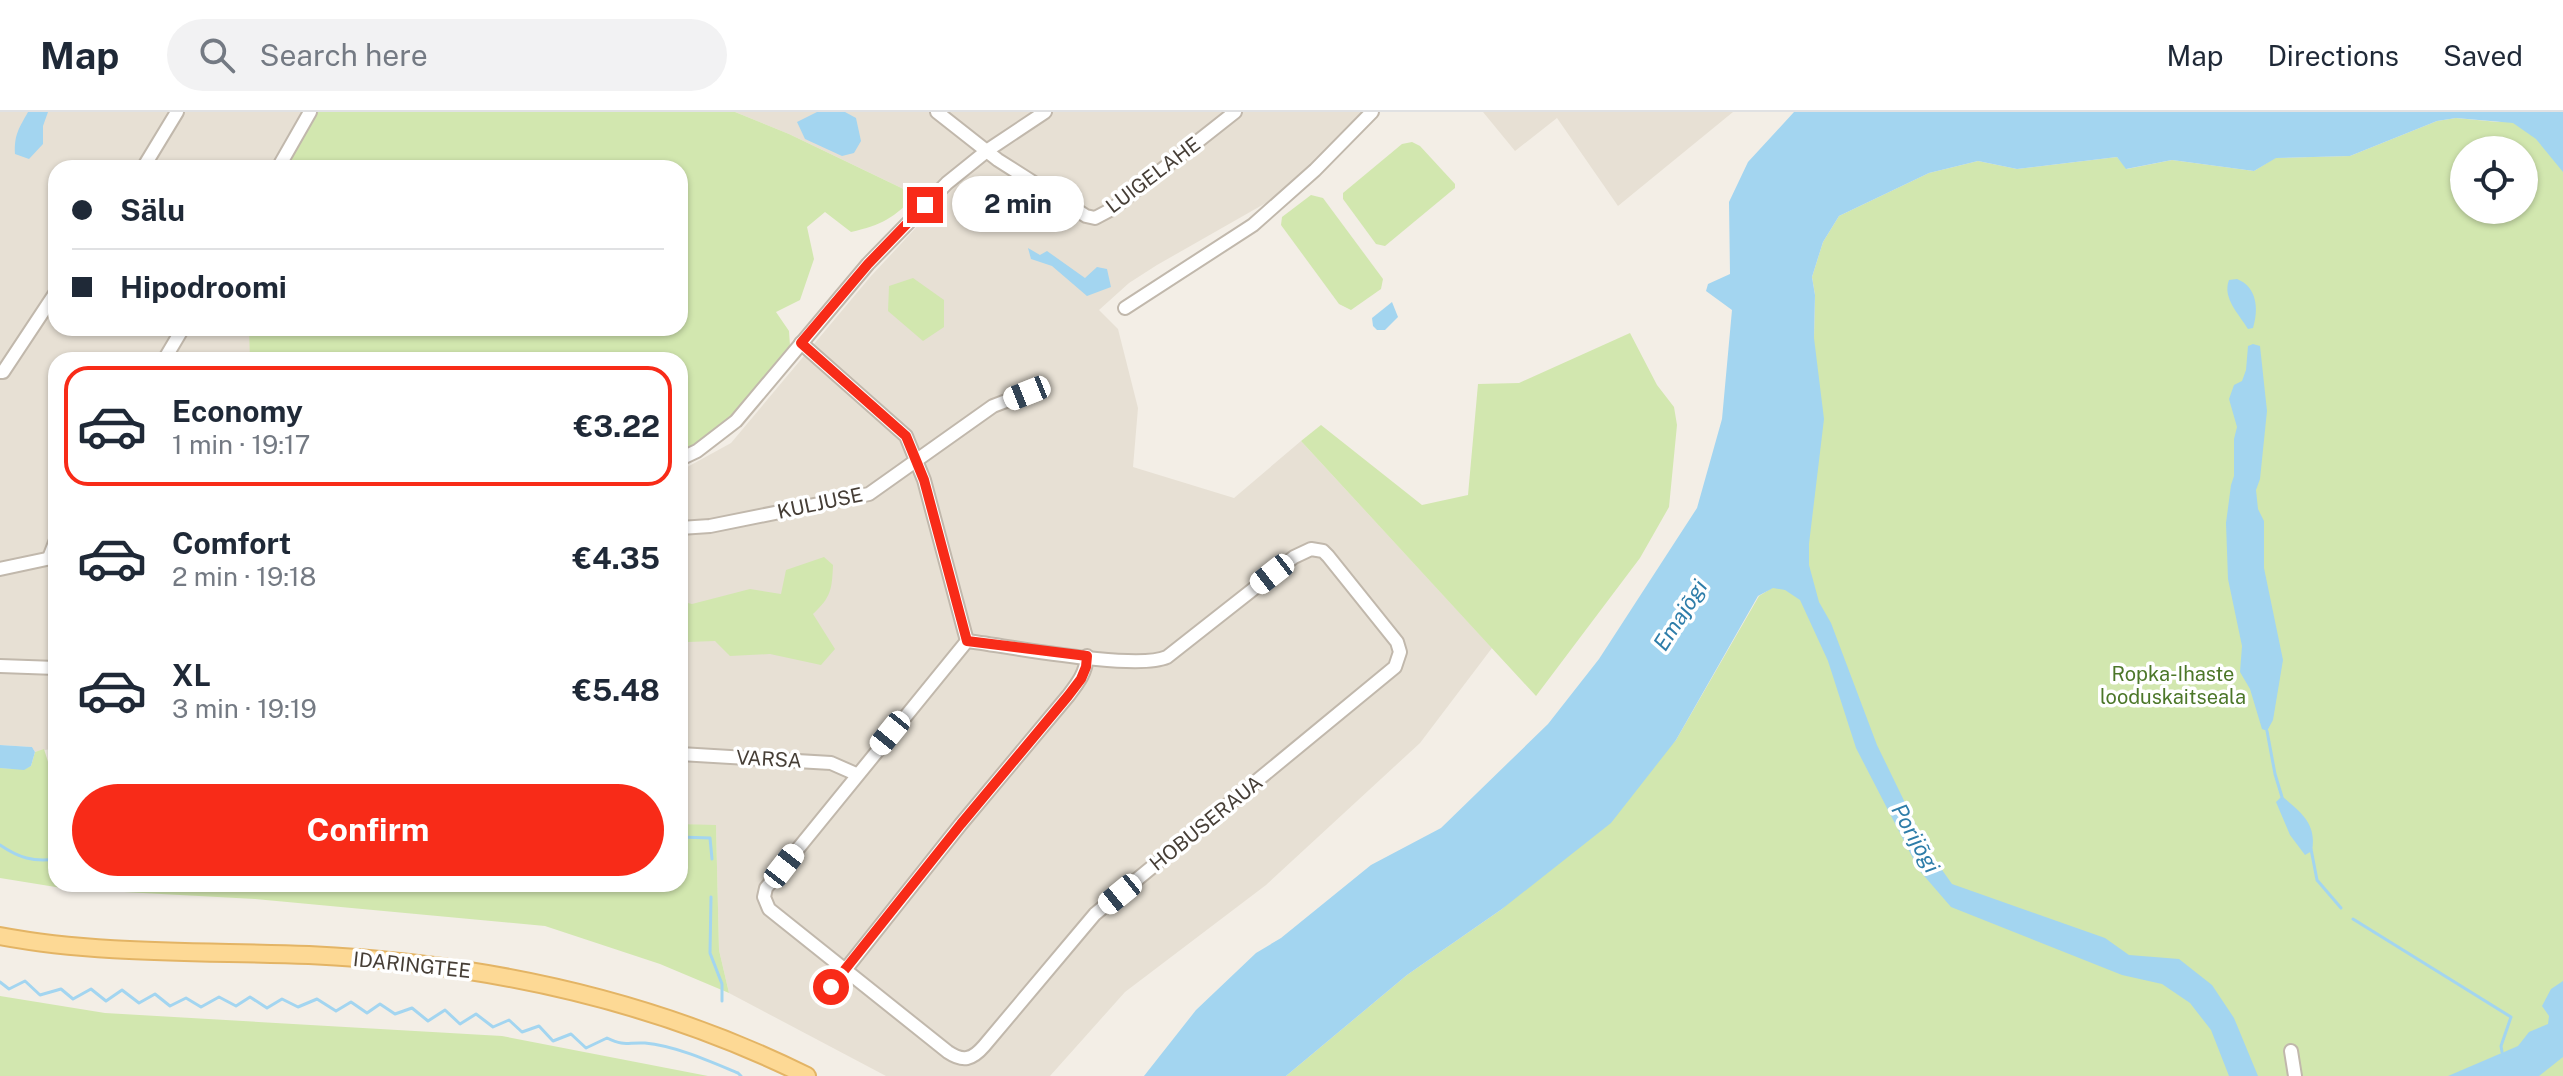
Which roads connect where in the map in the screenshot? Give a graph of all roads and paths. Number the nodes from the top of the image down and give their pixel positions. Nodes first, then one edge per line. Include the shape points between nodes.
1 (177, 112) edge
2 (310, 112) edge
3 (937, 112) edge
4 (1045, 112) edge
5 (1235, 112) edge
6 (1372, 112) edge
7 (988, 150) junction
8 (148, 160) edge
9 (283, 160) edge
10 (48, 304) edge
11 (1125, 308) dead end
12 (801, 343) junction
13 (0, 372) edge
14 (1027, 393) dead end
15 (688, 455) edge
16 (916, 461) junction
17 (688, 527) edge
18 (48, 559) edge
19 (0, 569) edge
20 (967, 641) junction
21 (1087, 656) junction
22 (0, 666) edge
23 (48, 668) edge
24 (688, 754) edge
25 (856, 774) junction
26 (0, 936) edge
27 (845, 971) junction
28 (830, 989) dead end
29 (2291, 1051) dead end
30 (807, 1076) edge
31 (2295, 1076) edge

1 - 8 street
2 - 9 street
3 - 7 street
4 - 7 street
5 - 7 street, LUIGELAHE via 1095,218
6 - 11 street via 1253,225
7 - 12 street via 898,231
10 - 13 street
12 - 15 street via 736,421
12 - 16 street via 906,436
14 - 16 street, KULJUSE via 993,406
16 - 17 street, KULJUSE via 869,494
16 - 20 street
18 - 19 street
20 - 21 street, HOBUSERAUA
20 - 25 street, HOBUSERAUA
21 - 27 street via 1081,679 1068,696
21 - 27 street, HOBUSERAUA via 1150,663 1167,657 1311,549 1328,556 1400,652 1392,671 1092,917 971,1058 948,1052
22 - 23 street
24 - 25 street, VARSA via 831,763
25 - 27 street, HOBUSERAUA via 764,897 773,914
26 - 30 main road, IDARINGTEE via 81,947 373,959 495,975 637,1009
27 - 28 street
29 - 31 street

